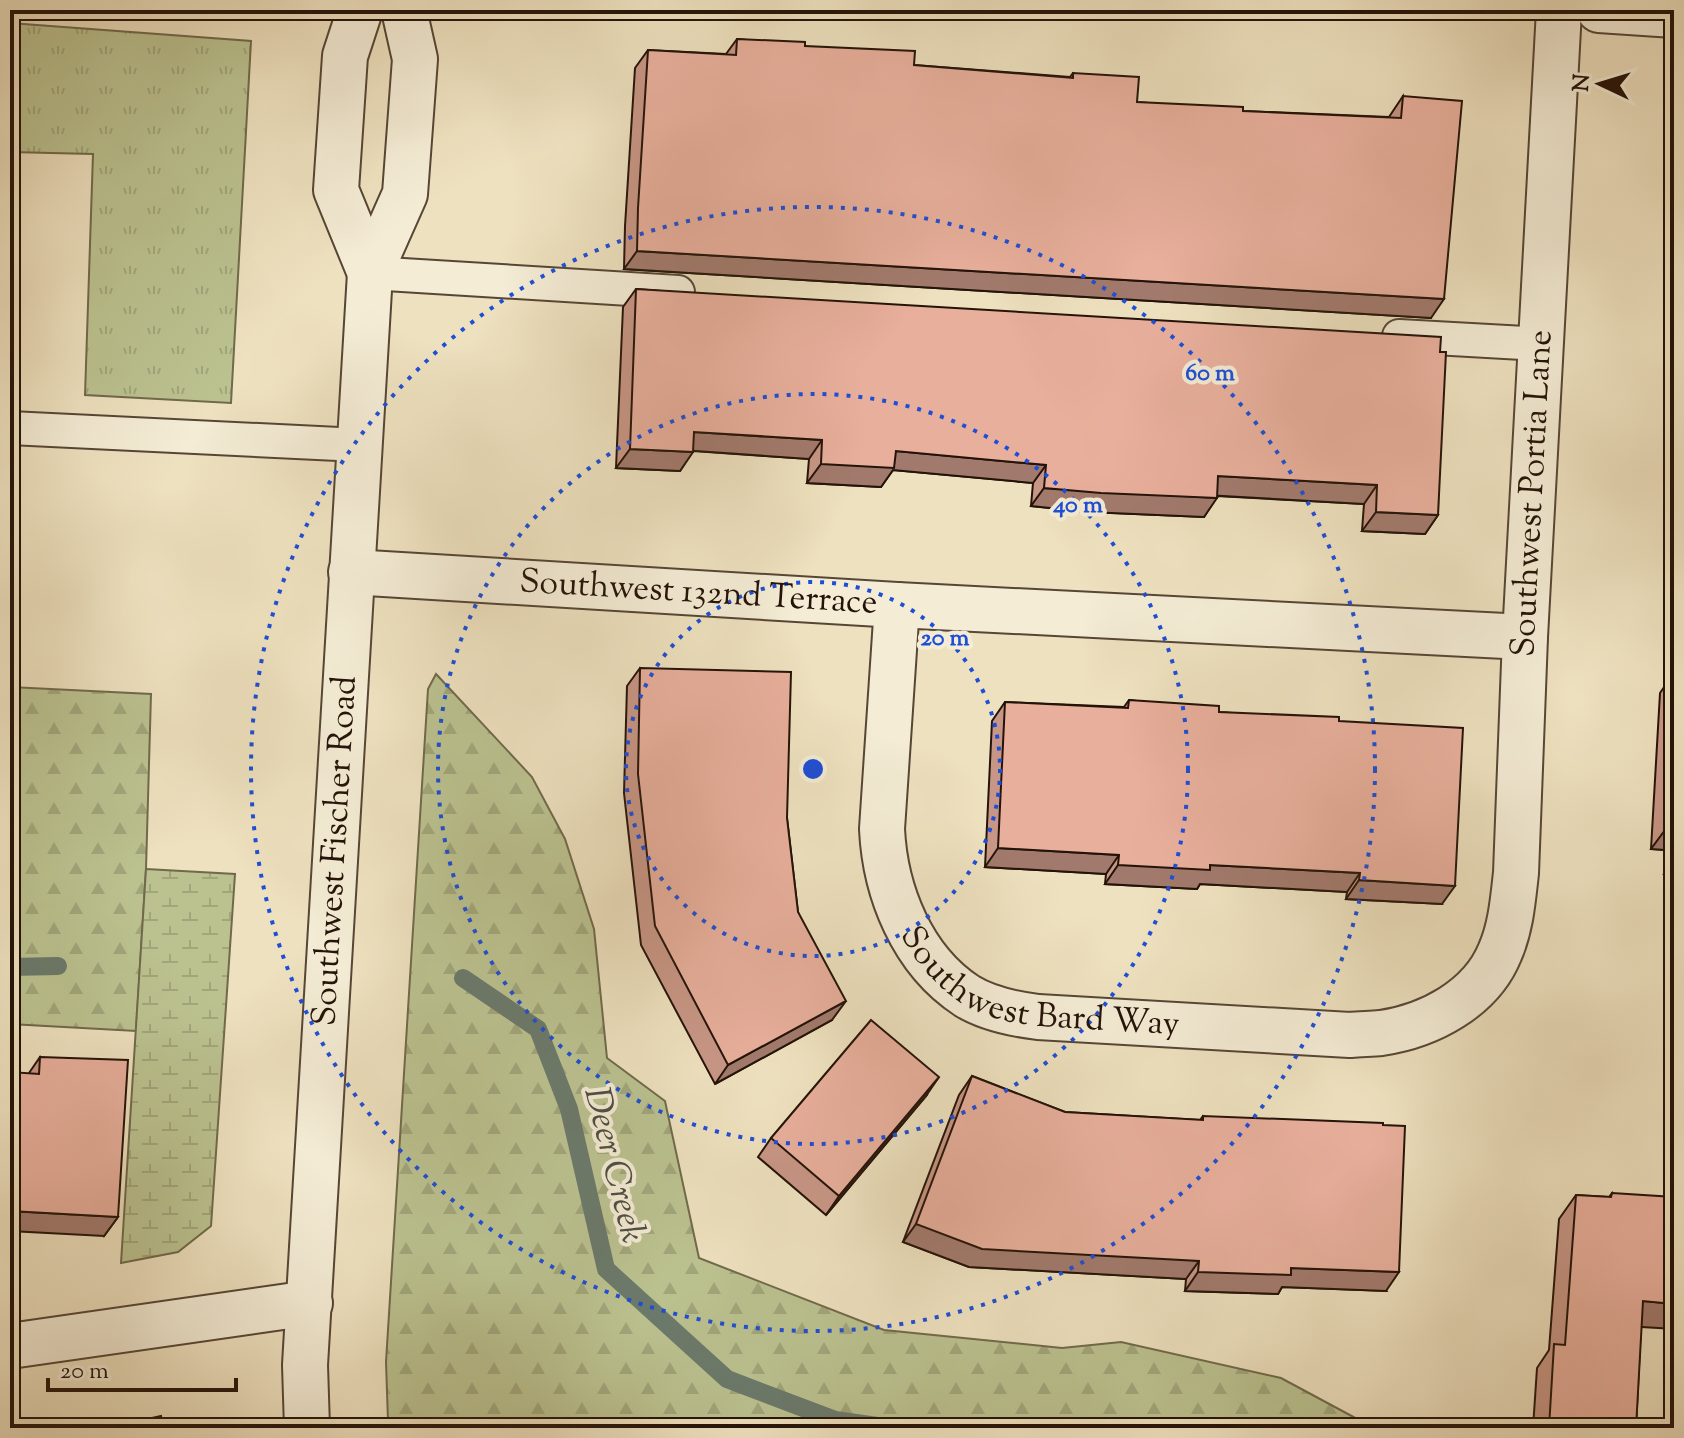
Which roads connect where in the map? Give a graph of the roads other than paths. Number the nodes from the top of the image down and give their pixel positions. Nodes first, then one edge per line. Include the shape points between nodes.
1 (360, 10) edge
2 (404, 10) edge
3 (1559, 10) edge
4 (1599, 10) edge
5 (1674, 15) edge
6 (370, 273) junction
7 (703, 294) edge
8 (1367, 334) edge
9 (1542, 344) junction
10 (10, 428) edge
11 (359, 445) junction
12 (351, 572) junction
13 (897, 605) junction
14 (1525, 637) junction
15 (1490, 972) joint
16 (310, 1303) junction
17 (10, 1346) edge
18 (307, 1428) edge

1 - 6 street, Southwest Fischer Road via 345,56 336,190
2 - 6 street, Southwest Fischer Road via 415,59 405,194
3 - 9 street, Southwest Portia Lane
4 - 5 street
6 - 7 lane
6 - 11 street, Southwest Fischer Road
8 - 9 lane
9 - 14 street, Southwest Portia Lane
10 - 11 lane
11 - 12 street, Southwest Fischer Road
12 - 13 street, Southwest 132nd Terrace
12 - 16 street, Southwest Fischer Road
13 - 14 street, Southwest 132nd Terrace
13 - 15 street, Southwest Bard Way via 884,856 897,904 921,950 969,997 1013,1014 1038,1017 1365,1034 1432,1018 1455,1006
14 - 15 street, Southwest Portia Lane via 1516,873 1507,935
16 - 17 street
16 - 18 street, Southwest Fischer Road

